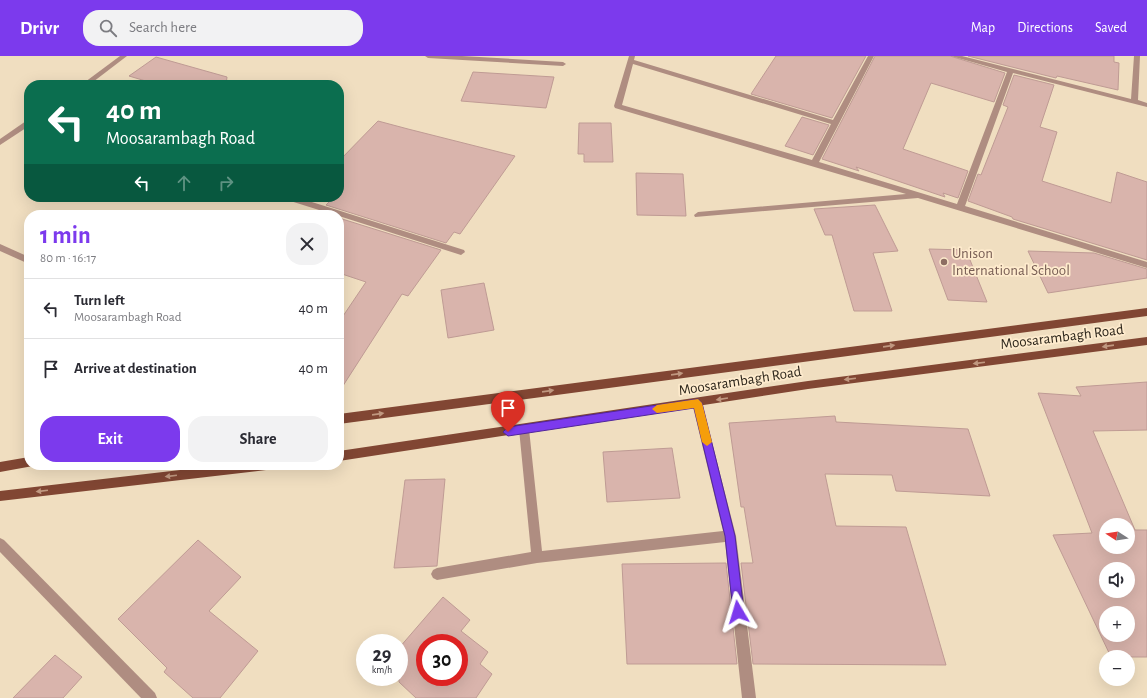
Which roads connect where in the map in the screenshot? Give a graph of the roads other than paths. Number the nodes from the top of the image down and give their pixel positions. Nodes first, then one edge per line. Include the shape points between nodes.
1 (124, 56) edge
2 (428, 56) edge
3 (872, 56) edge
4 (954, 56) edge
5 (1137, 56) edge
6 (631, 59) edge
7 (563, 64) dead end
8 (1011, 70) junction
9 (91, 80) edge
10 (1134, 102) junction
11 (1147, 105) edge
12 (836, 123) junction
13 (24, 127) edge
14 (0, 143) edge
15 (814, 163) junction
16 (921, 196) junction
17 (303, 202) edge
18 (960, 208) junction
19 (328, 210) edge
20 (344, 215) edge
21 (698, 215) dead end
22 (0, 247) edge
23 (461, 252) dead end
24 (24, 259) edge
25 (1147, 265) edge
26 (1147, 312) edge
27 (1147, 341) edge
28 (698, 403) junction
29 (344, 418) edge
30 (524, 429) junction
31 (344, 455) edge
32 (24, 463) edge
33 (0, 466) edge
34 (223, 470) edge
35 (0, 496) edge
36 (730, 536) junction
37 (0, 544) edge
38 (537, 557) junction
39 (437, 574) dead end
40 (150, 698) edge
41 (749, 698) edge

1 - 9 street
2 - 7 street
3 - 12 street
4 - 8 street
5 - 10 street
6 - 12 street
6 - 15 street via 618,106
8 - 10 street
8 - 18 street
10 - 11 street
12 - 15 street
13 - 14 street
15 - 16 street
16 - 18 street
16 - 21 street
17 - 19 street
18 - 25 street
20 - 23 street
22 - 24 street
29 -> 26 main road, Moosarambagh Road
27 -> 28 main road, Moosarambagh Road via 808,385
28 - 30 main road, Moosarambagh Road
28 - 36 street
30 - 31 main road, Moosarambagh Road
30 - 38 street
32 - 33 main road
34 -> 35 main road
36 - 38 street
36 - 41 street
37 - 40 street
38 - 39 street

